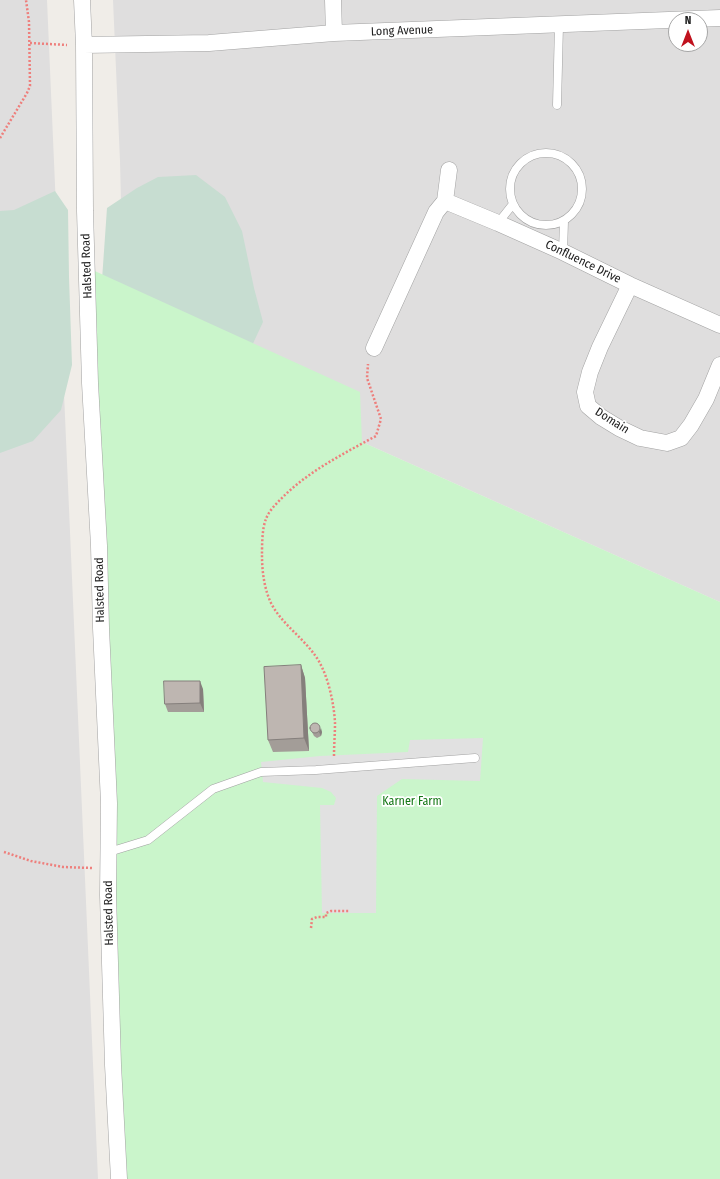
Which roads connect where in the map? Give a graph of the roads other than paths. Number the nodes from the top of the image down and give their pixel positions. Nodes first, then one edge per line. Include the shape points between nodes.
1 (82, 0) edge
2 (333, 0) edge
3 (720, 18) edge
4 (559, 25) junction
5 (334, 33) junction
6 (84, 45) junction
7 (557, 105) dead end
8 (449, 170) dead end
9 (445, 201) junction
10 (513, 204) junction
11 (564, 221) junction
12 (498, 223) junction
13 (563, 252) junction
14 (630, 285) junction
15 (720, 325) edge
16 (374, 348) road end
17 (720, 365) edge
18 (475, 758) dead end
19 (109, 852) junction
20 (119, 1179) edge

1 - 6 street, Halsted Road
2 - 5 street
3 - 4 street, Long Avenue
4 - 5 street, Long Avenue
4 - 7 lane
5 - 6 street, Long Avenue via 209,43
6 - 19 street, Halsted Road via 90,383 99,546
8 - 9 street
9 - 12 street, Confluence Drive
9 - 16 street via 436,212
10 - 11 lane via 530,222 546,225
10 - 11 lane via 510,192 511,179 516,168 530,156 542,152 554,153 572,163 579,173 582,188 581,200 576,210
10 - 12 lane
11 - 13 lane
12 - 13 street, Confluence Drive
13 - 14 street, Confluence Drive
14 - 15 street, Confluence Drive
14 - 17 street, Domain via 600,347 585,392 588,406 600,417 640,438 666,444 681,438 706,399
18 - 19 lane via 261,772 212,789 148,840
19 - 20 street, Halsted Road via 108,896

